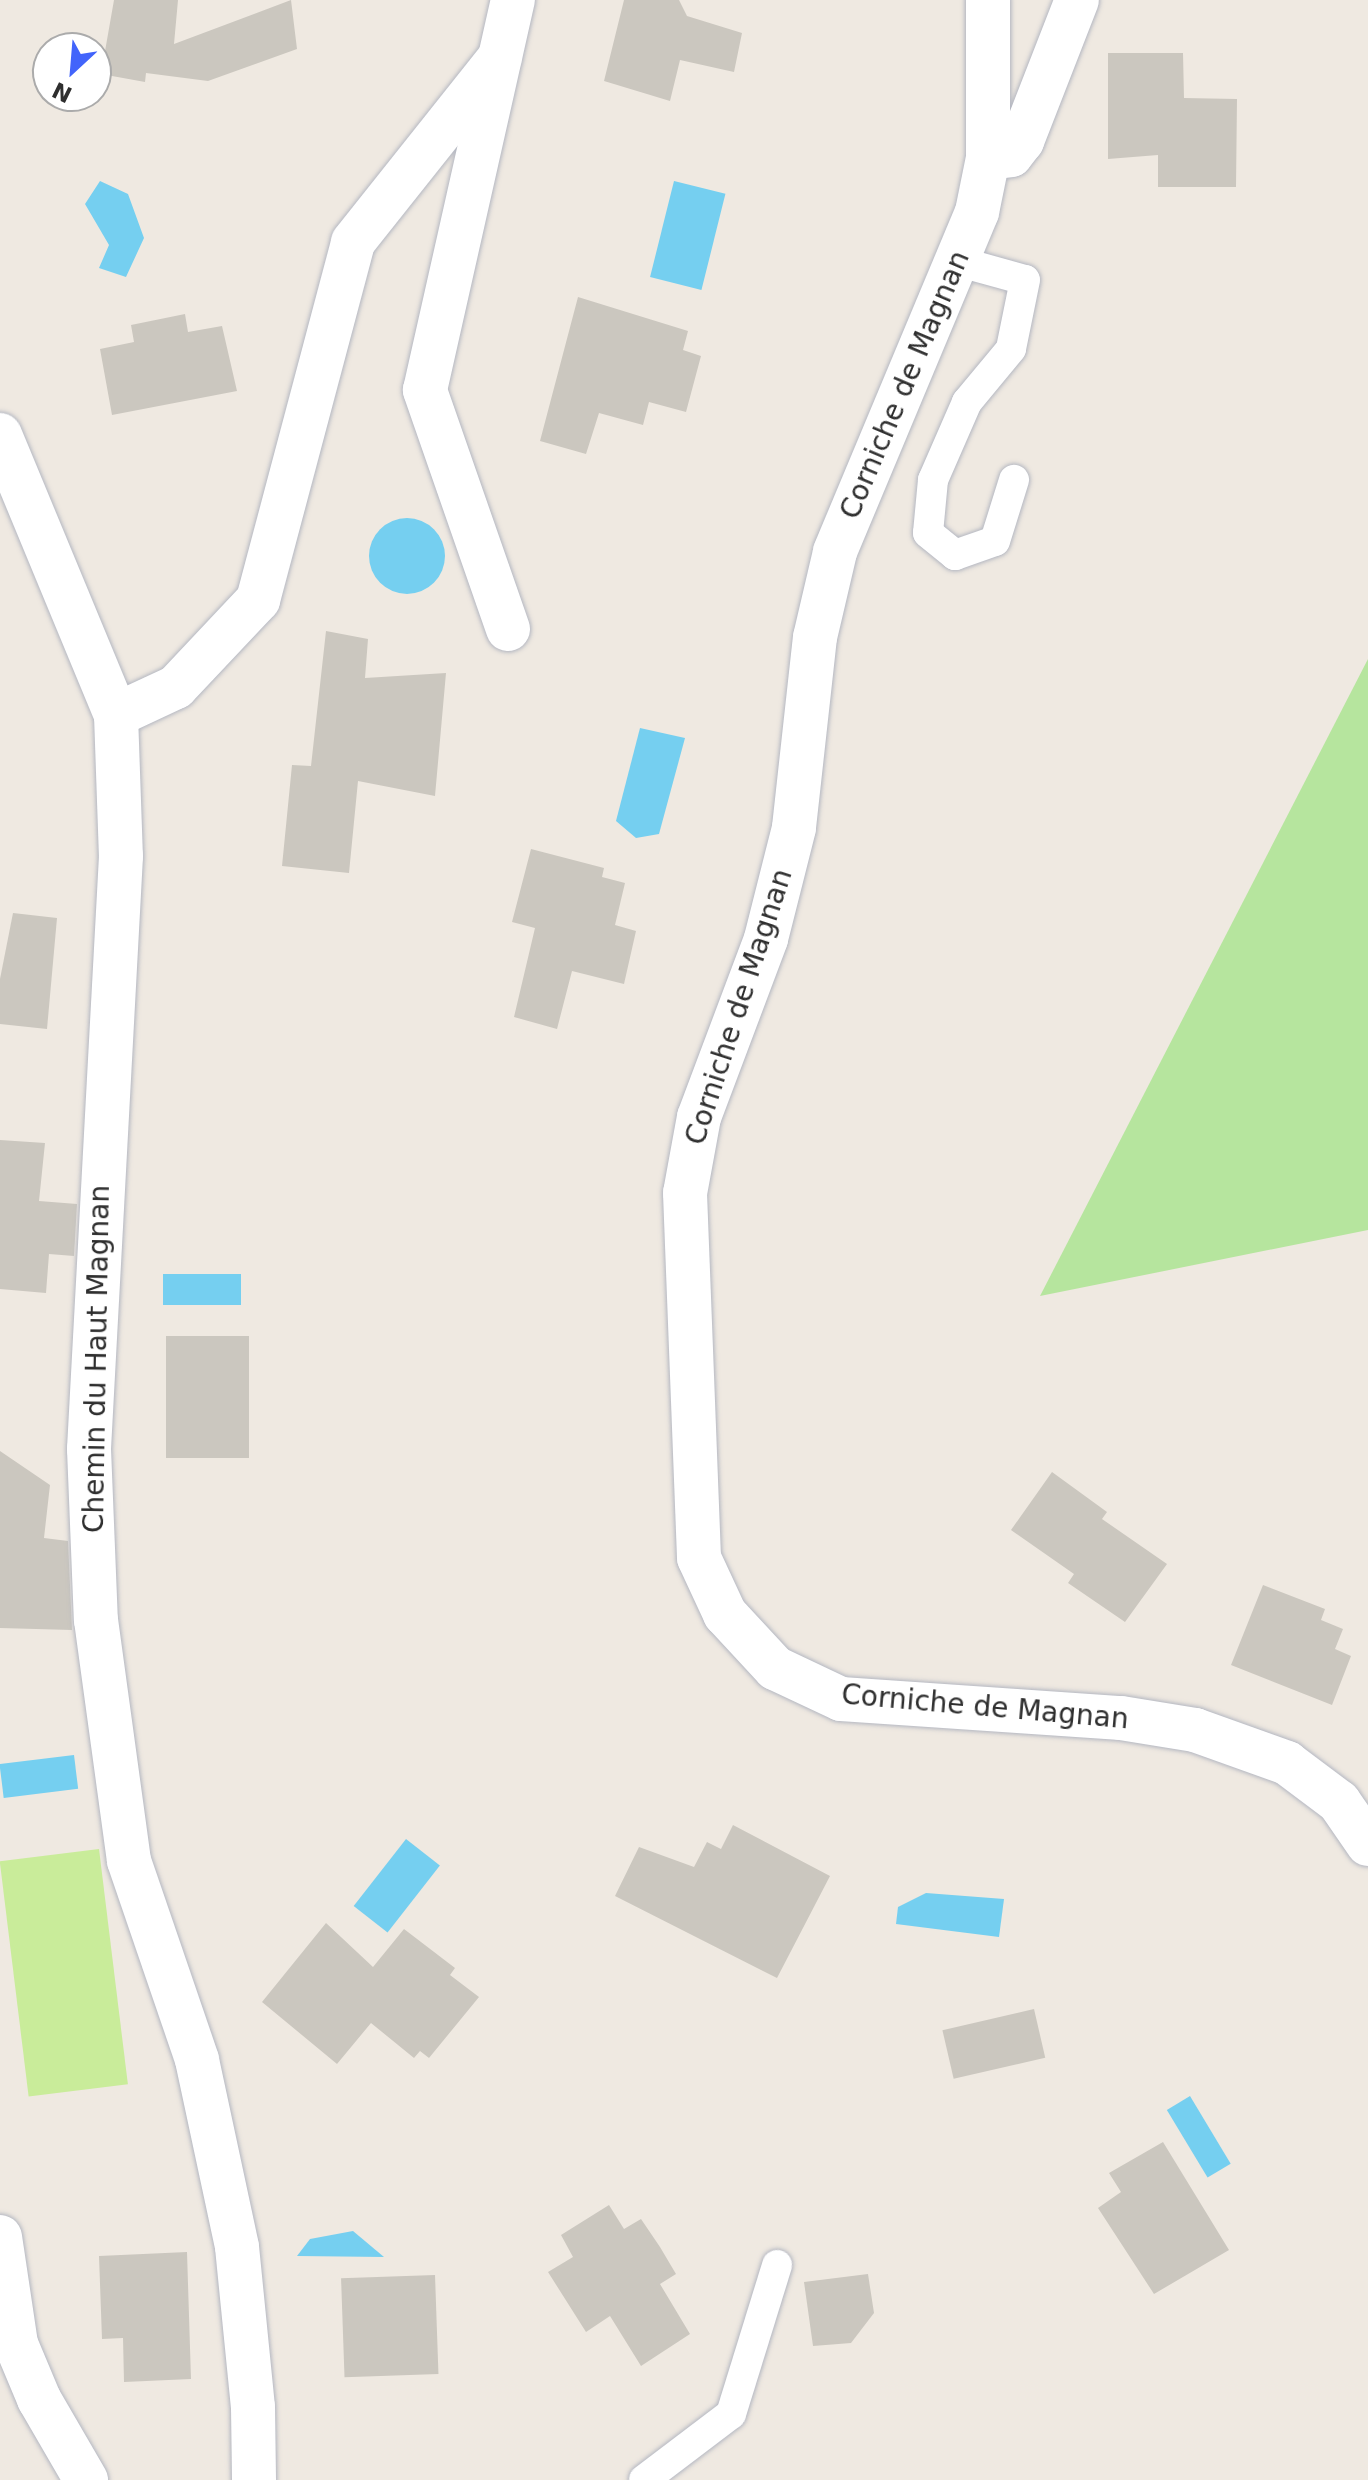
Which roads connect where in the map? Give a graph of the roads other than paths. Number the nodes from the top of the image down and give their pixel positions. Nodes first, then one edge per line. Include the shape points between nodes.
1 (513, 0) edge
2 (988, 0) edge
3 (1077, 0) edge
4 (500, 57) junction
5 (988, 158) junction
6 (960, 262) junction
7 (0, 435) edge
8 (1014, 480) dead end
9 (508, 629) dead end
10 (116, 715) junction
11 (1368, 1844) edge
12 (0, 2237) edge
13 (777, 2265) dead end
14 (86, 2480) edge
15 (254, 2480) edge
16 (644, 2480) edge

1 - 4 street
2 - 5 street, Corniche de Magnan
3 - 5 street via 1022,141 1011,155
4 - 9 street via 425,390
4 - 10 street via 353,242 258,600 176,687
5 - 6 street, Corniche de Magnan
6 - 8 lane via 1025,280 1011,349 967,402 933,480 928,533 955,555 995,541
6 - 11 street, Corniche de Magnan via 835,552 815,637 794,828 766,939 699,1117 685,1193 699,1558 725,1614 775,1668 841,1699 1121,1718 1195,1730 1287,1763 1339,1802
7 - 10 street, Chemin du Haut Magnan
10 - 15 street, Chemin du Haut Magnan via 121,856 89,1449 96,1620 129,1861 197,2060 237,2247 253,2407
12 - 14 street via 16,2344 39,2399
13 - 16 lane via 731,2414

